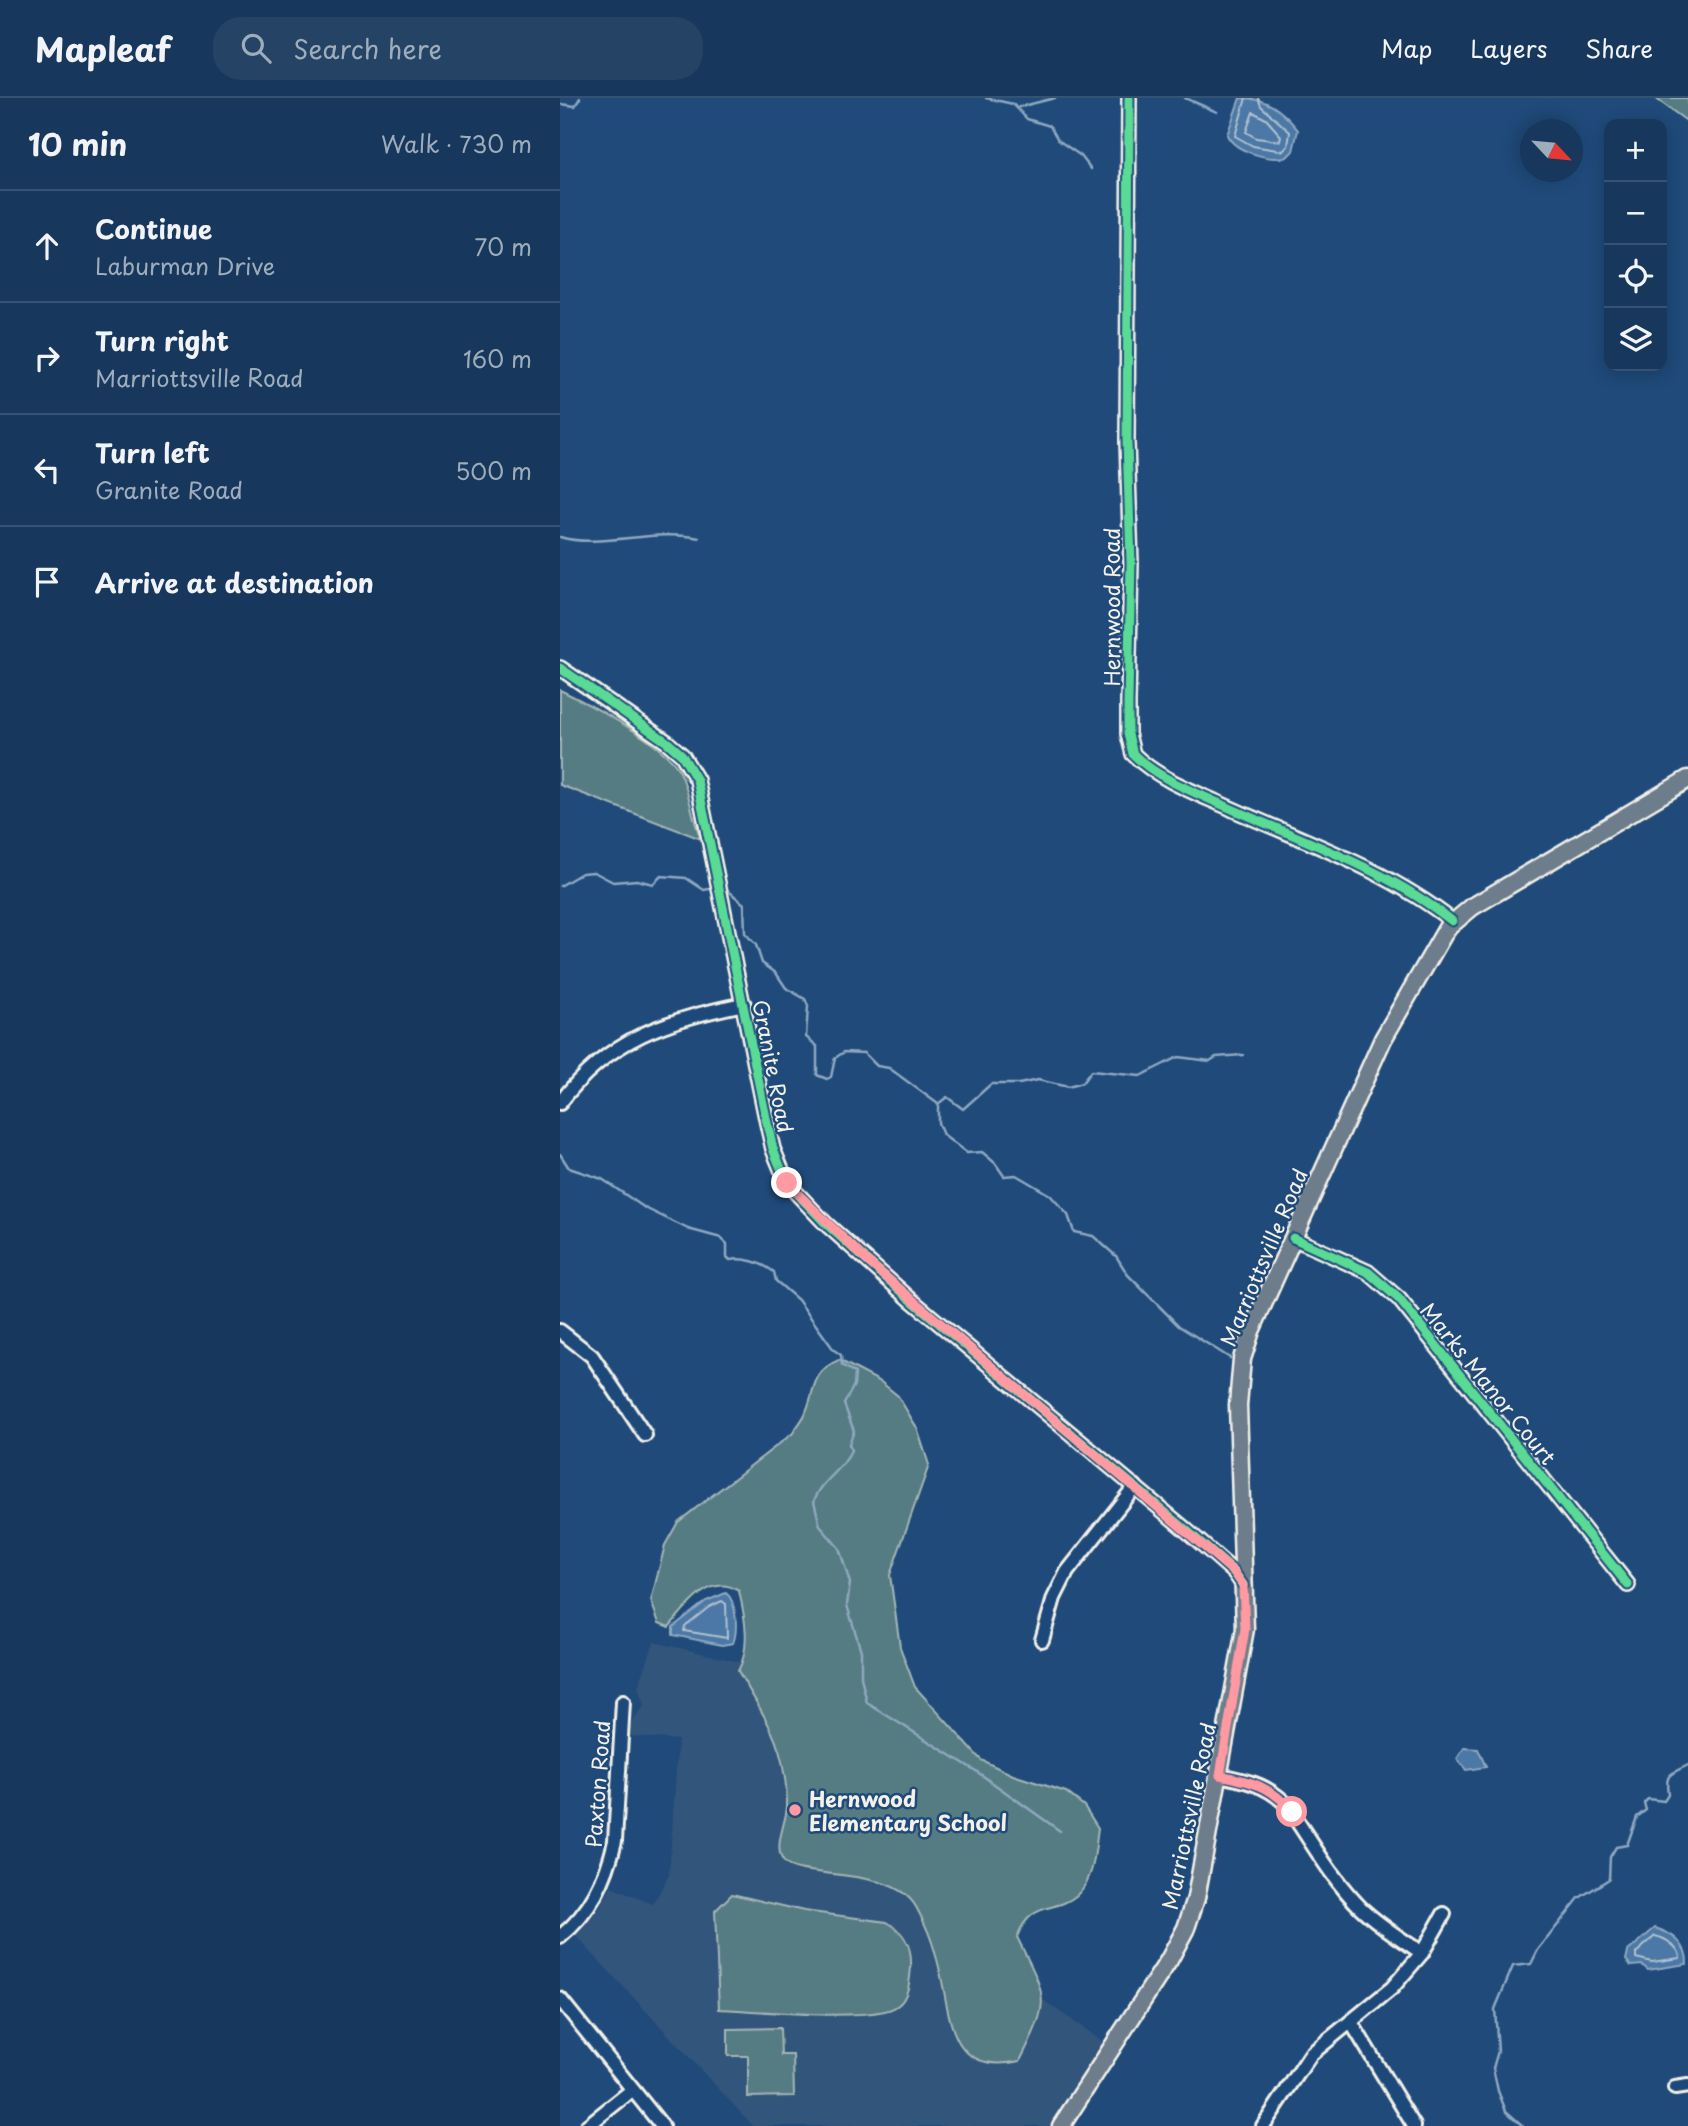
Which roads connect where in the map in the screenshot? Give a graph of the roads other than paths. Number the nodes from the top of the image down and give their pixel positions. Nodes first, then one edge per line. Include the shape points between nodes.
1 (1129, 98) edge
2 (560, 668) edge
3 (1688, 779) edge
4 (1452, 921) junction
5 (744, 1004) junction
6 (560, 1103) edge
7 (1293, 1238) junction
8 (560, 1331) edge
9 (645, 1435) dead end
10 (1135, 1486) junction
11 (1243, 1585) junction
12 (1628, 1585) dead end
13 (1042, 1640) dead end
14 (623, 1702) dead end
15 (1220, 1775) junction
16 (1444, 1914) dead end
17 (560, 1937) edge
18 (1422, 1953) junction
19 (560, 1999) edge
20 (1351, 2022) junction
21 (631, 2091) junction
22 (587, 2126) edge
23 (662, 2126) edge
24 (1061, 2126) edge
25 (1264, 2126) edge
26 (1414, 2126) edge

1 - 4 street, Hernwood Road via 1128,734 1133,754 1194,792 1369,871
2 - 5 street, Granite Road via 667,742 690,768 703,799
3 - 4 main road, Marriottsville Road
4 - 7 main road, Marriottsville Road via 1388,1028
5 - 6 street via 689,1015 641,1034 598,1063
5 - 10 street, Granite Road via 773,1149 798,1196 892,1283
7 - 11 main road, Marriottsville Road via 1251,1331 1240,1370
7 - 12 street, Marks Manor Court via 1368,1272 1399,1299
8 - 9 street via 603,1370
10 - 11 street, Granite Road via 1234,1572
10 - 13 street via 1067,1572
11 - 15 main road, Marriottsville Road via 1243,1641
14 - 17 street, Paxton Road via 610,1862 593,1900
15 - 18 street via 1250,1781 1275,1793 1350,1896
15 - 24 main road, Marriottsville Road via 1199,1888 1186,1928
16 - 18 street
18 - 20 street via 1392,1988
19 - 21 street
20 - 25 street via 1311,2054
20 - 26 street
21 - 22 street
21 - 23 street

